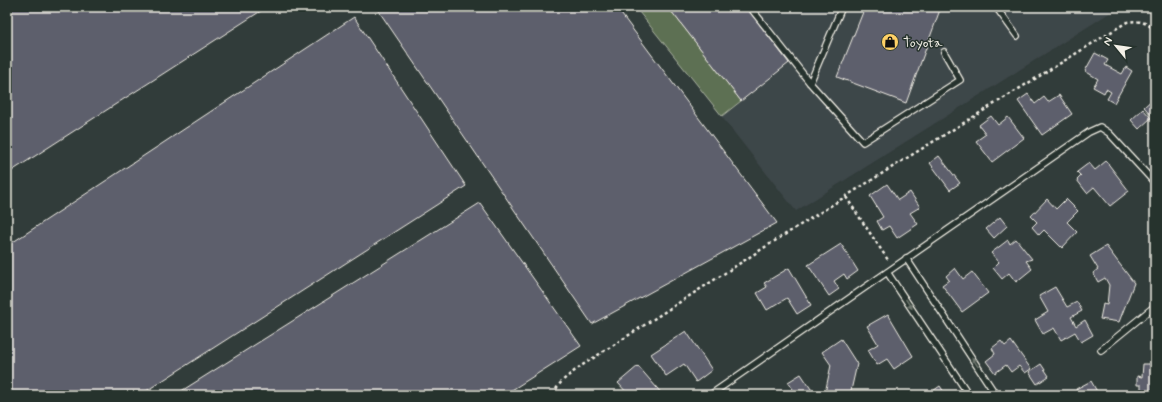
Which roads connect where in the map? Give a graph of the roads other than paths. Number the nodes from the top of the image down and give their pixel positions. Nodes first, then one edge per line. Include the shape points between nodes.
1 (750, 7) edge
2 (842, 7) edge
3 (996, 7) edge
4 (1017, 36) dead end
5 (944, 52) dead end
6 (810, 83) junction
7 (1155, 183) edge
8 (906, 258) junction
9 (887, 272) junction
10 (1155, 306) edge
11 (1101, 350) dead end
12 (710, 395) edge
13 (969, 395) edge
14 (996, 395) edge

1 - 6 lane
2 - 6 lane
3 - 4 lane
5 - 6 lane via 960,80 863,142
7 - 8 lane via 1109,133 1100,127 1089,132
8 - 9 lane
14 -> 8 lane
9 - 12 lane
9 -> 13 lane
10 - 11 lane

